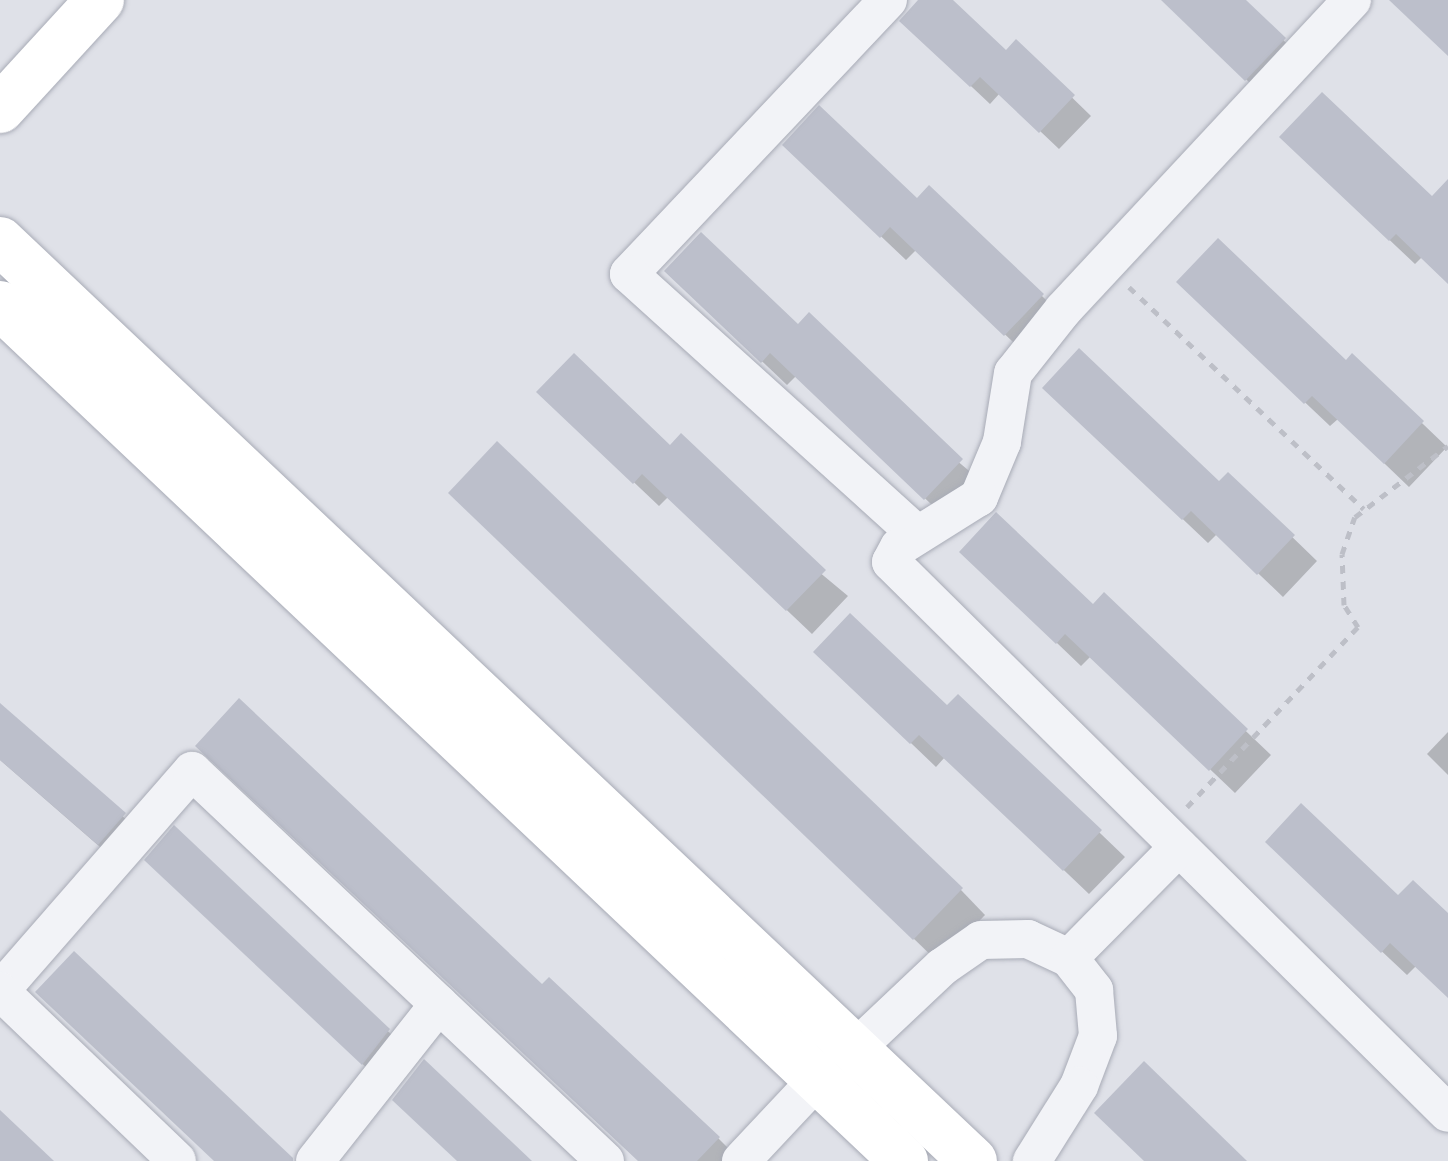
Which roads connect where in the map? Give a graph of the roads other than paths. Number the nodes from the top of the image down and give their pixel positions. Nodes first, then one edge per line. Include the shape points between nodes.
1 (100, 0) edge
2 (888, 0) edge
3 (1352, 0) edge
4 (0, 109) edge
5 (0, 241) edge
6 (0, 305) edge
7 (918, 535) junction
8 (1172, 839) junction
9 (1069, 958) junction
10 (0, 991) edge
11 (439, 1004) junction
12 (855, 1049) junction
13 (818, 1079) junction
14 (1448, 1113) edge
15 (177, 1161) edge
16 (315, 1161) edge
17 (605, 1161) edge
18 (741, 1161) edge
19 (904, 1161) edge
20 (973, 1161) edge
21 (1032, 1161) edge

1 - 4 main road
2 - 7 street via 629,274
3 - 7 street via 1105,264 1013,373 1002,442 979,497
5 - 12 main road
6 - 13 main road
7 - 8 street via 891,562
8 - 9 street
8 - 14 street
9 - 12 street via 1028,939 981,940 942,967
9 - 21 street via 1094,990 1098,1036 1079,1086
10 - 11 street via 192,770
10 - 15 street
11 - 16 street
11 - 17 street
12 - 20 main road
13 - 18 street
13 - 19 main road

